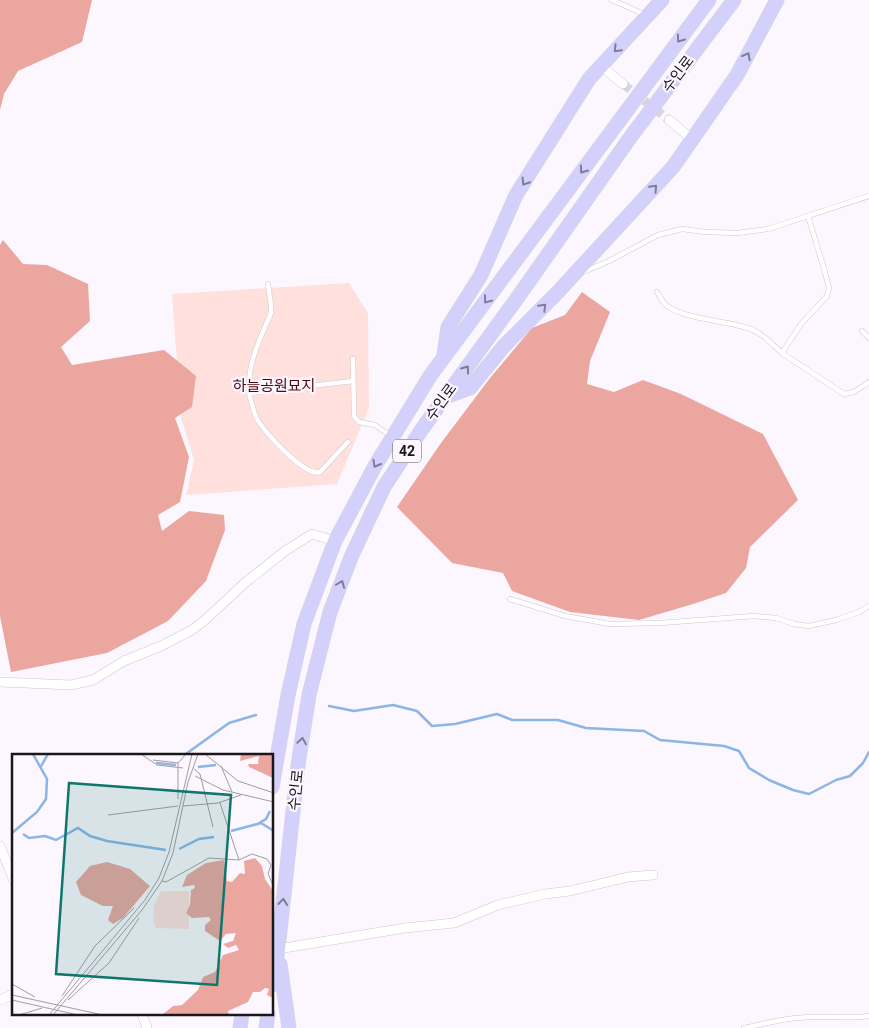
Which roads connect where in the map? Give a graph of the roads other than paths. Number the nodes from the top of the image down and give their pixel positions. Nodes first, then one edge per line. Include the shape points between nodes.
1 (612, 0) edge
2 (662, 0) edge
3 (709, 0) edge
4 (734, 0) edge
5 (777, 0) edge
6 (647, 16) junction
7 (601, 66) junction
8 (623, 84) tunnel mouth
9 (669, 120) tunnel mouth
10 (692, 139) junction
11 (869, 196) edge
12 (808, 216) junction
13 (573, 275) junction
14 (268, 284) dead end
15 (657, 292) dead end
16 (862, 331) dead end
17 (869, 338) edge
18 (782, 353) junction
19 (444, 357) junction
20 (353, 359) dead end
21 (353, 382) junction
22 (869, 382) edge
23 (249, 393) junction
24 (445, 397) junction
25 (392, 437) junction
26 (348, 442) dead end
27 (335, 541) junction
28 (510, 599) dead end
29 (869, 606) edge
30 (0, 682) edge
31 (274, 776) edge
32 (0, 846) edge
33 (12, 875) edge
34 (653, 875) dead end
35 (278, 949) junction
36 (274, 974) edge
37 (12, 995) edge
38 (0, 1000) edge
39 (143, 1016) edge
40 (869, 1016) edge
41 (147, 1028) edge
42 (288, 1028) edge
43 (744, 1028) edge

1 - 6 lane
2 - 6 main road
3 -> 19 main road, 수인로 / 42
24 -> 4 main road, 수인로 / 42 via 632,135
10 -> 5 main road via 737,75
6 -> 7 main road
7 - 8 street
7 -> 19 main road via 589,79 516,195 481,275 448,327
9 - 10 street
13 -> 10 main road via 673,167
11 - 12 lane
12 - 13 lane via 768,229 738,233 682,229 658,235 586,272
12 - 18 lane via 825,272 828,296 813,309
24 -> 13 main road via 470,388 504,346
14 - 23 lane via 270,314 248,377
15 - 18 lane via 665,304 679,311 748,328
16 - 17 lane
18 - 22 lane via 844,394 854,392
19 - 25 main road, 수인로 / 42
20 - 21 lane
21 - 23 lane
21 - 25 lane via 354,416 359,422 375,425
23 - 26 lane via 264,430 312,473 320,472
35 -> 24 main road, 수인로 / 42 via 298,765 309,695 330,612 384,487
25 -> 27 main road, 수인로 / 42
27 - 30 street via 312,534 246,582 192,630 124,661 93,680 71,685
27 - 31 main road, 수인로 / 42 via 304,624
28 - 29 lane via 565,616 610,624 754,616 809,626 836,620
32 - 33 street
34 - 35 street via 628,877 498,905 454,923
35 - 36 main road, 수인로 / 42
35 - 42 main road
37 - 38 street
39 - 41 street
40 - 43 lane via 786,1019

